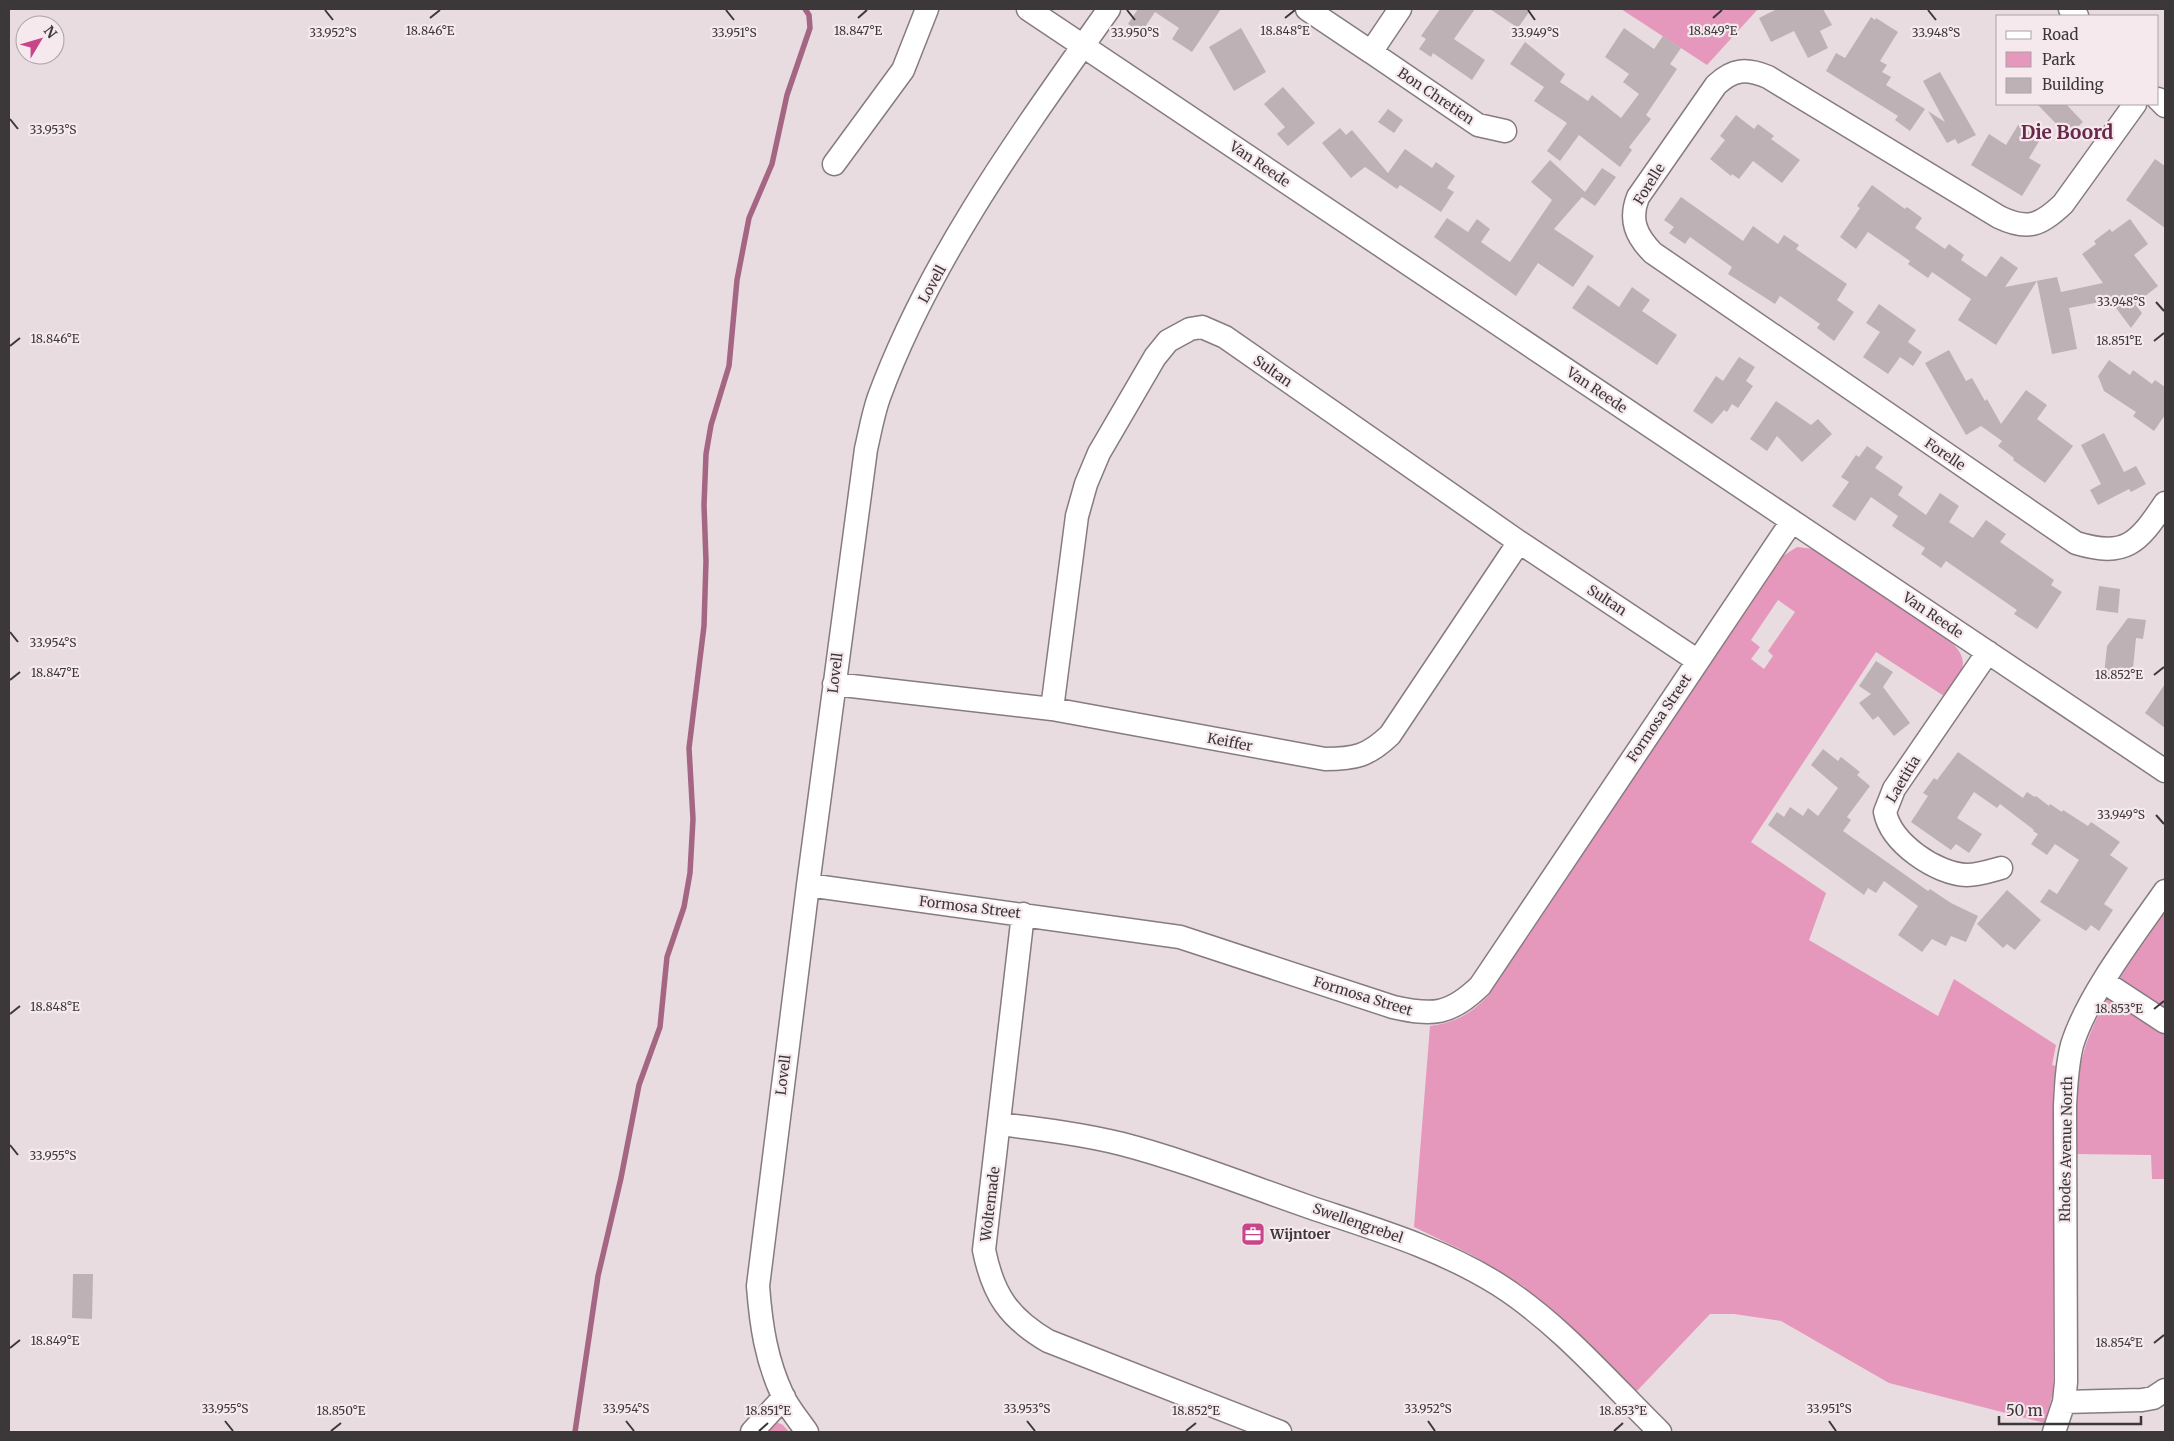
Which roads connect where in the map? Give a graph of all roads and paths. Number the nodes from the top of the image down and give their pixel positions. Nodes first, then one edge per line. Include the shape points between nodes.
1 (927, 9) edge
2 (1028, 9) edge
3 (1109, 9) edge
4 (1307, 9) edge
5 (1400, 9) edge
6 (1083, 46) junction
7 (1371, 52) junction
8 (2134, 105) edge
9 (1506, 131) dead end
10 (834, 164) dead end
11 (2165, 503) edge
12 (1792, 520) junction
13 (1519, 542) junction
14 (1988, 652) junction
15 (1698, 661) junction
16 (834, 684) junction
17 (1052, 709) junction
18 (2165, 770) edge
19 (2001, 868) dead end
20 (808, 885) junction
21 (2165, 891) edge
22 (1023, 914) junction
23 (2104, 982) junction
24 (2165, 1022) edge
25 (999, 1124) junction
26 (2165, 1390) edge
27 (784, 1397) junction
28 (2064, 1402) junction
29 (1272, 1431) edge
30 (752, 1432) edge
31 (807, 1432) edge
32 (1660, 1432) edge
33 (2054, 1432) edge

1 - 10 street via 902,70
2 - 6 street, Van Reede
3 - 6 street, Lovell
4 - 7 street, Bon Chretien
5 - 7 street
6 - 12 street, Van Reede
6 - 16 street, Lovell via 1018,140 959,234 919,307 878,399 859,494
7 - 9 street, Bon Chretien via 1478,125
8 - 11 street, Forelle via 2063,204 2034,224 2016,225 1768,76 1747,71 1734,72 1716,85 1638,197 1633,220 1642,243 1653,253 2076,543 2113,550 2130,544 2144,532
12 - 14 street, Van Reede
12 - 15 street, Formosa Street
13 - 15 street, Sultan
13 - 17 street, Keiffer via 1390,735 1366,754 1350,759 1325,759
13 - 17 street, Sultan via 1225,337 1202,327 1190,329 1168,341 1155,357 1098,453 1086,484 1078,516
14 - 18 street, Van Reede
14 - 19 street, Laetitia via 1894,789 1885,812 1892,831 1929,864 1968,875
15 - 22 street, Formosa Street via 1480,986 1463,1002 1442,1011 1421,1013 1393,1007 1180,937
16 - 17 street, Keiffer
16 - 20 street, Lovell
20 - 22 street, Formosa Street
20 - 27 street, Lovell via 758,1286 768,1358
21 - 23 street, Rhodes Avenue North
22 - 25 street, Woltemade
23 - 24 street
23 - 28 street, Rhodes Avenue North via 2086,1013 2067,1068
25 - 29 street, Woltemade via 984,1250 989,1276 1017,1319 1048,1341
25 - 32 street, Swellengrebel via 1093,1137 1154,1153 1419,1245 1464,1265 1528,1306
26 - 28 street via 2153,1398 2142,1400
27 - 30 street
27 - 31 street, Lovell
28 - 33 street, Rhodes Avenue North

